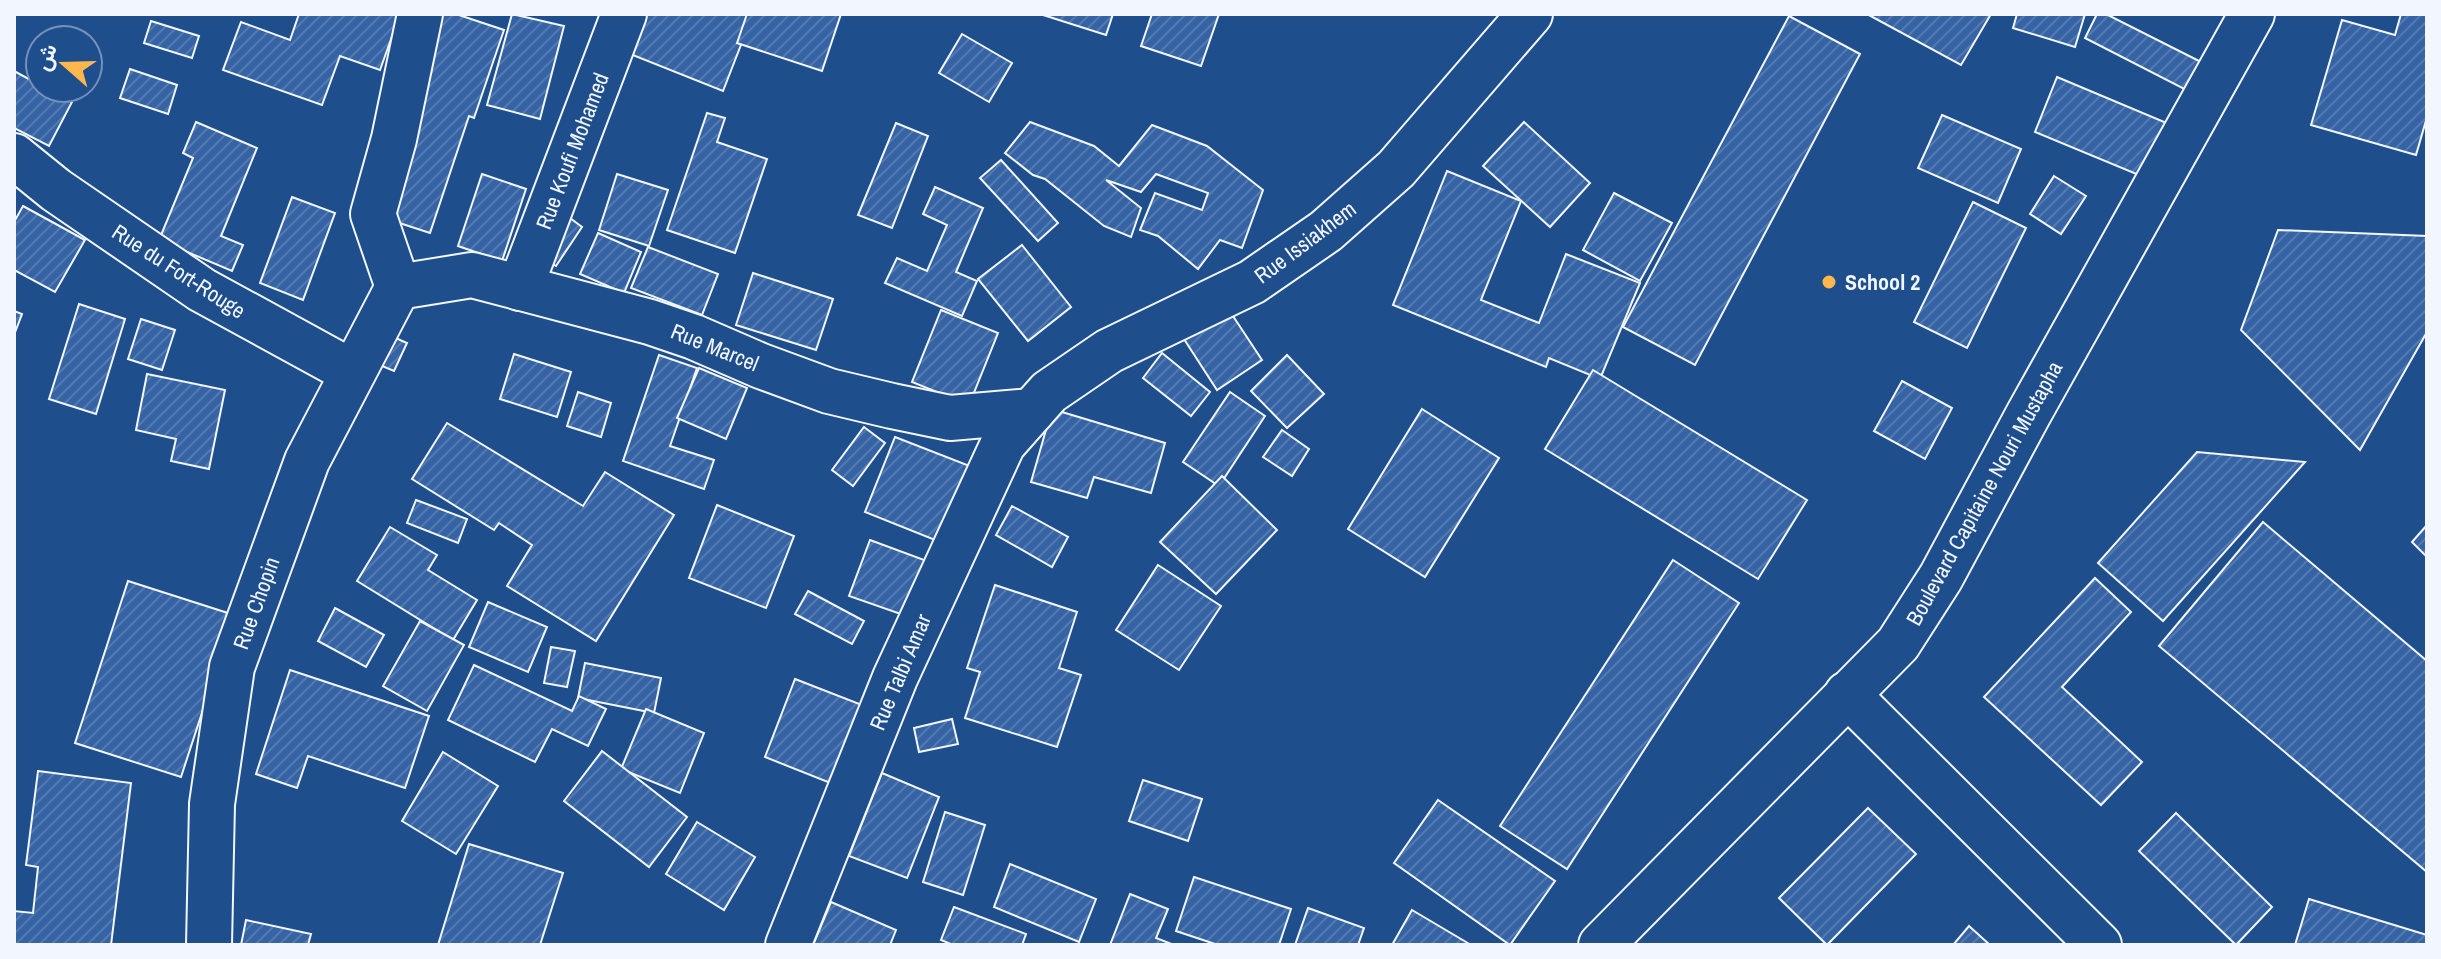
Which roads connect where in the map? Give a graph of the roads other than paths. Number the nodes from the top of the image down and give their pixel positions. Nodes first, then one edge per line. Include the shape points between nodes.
1 (420, 14) edge
2 (624, 14) edge
3 (1530, 14) edge
4 (2252, 14) edge
5 (14, 156) edge
6 (398, 287) junction
7 (520, 288) junction
8 (352, 372) junction
9 (1032, 411) junction
10 (1847, 694) junction
11 (209, 945) edge
12 (788, 945) edge
13 (1601, 945) edge
14 (2099, 945) edge

1 - 6 street via 373,214
2 - 7 street, Rue Koufi Mohamed
3 - 9 street, Rue Issiakhem via 1396,169 1326,231 1252,282 1109,351 1049,392
4 - 10 street, Boulevard Capitaine Nouri Mustapha via 1941,577 1898,644
5 - 8 street, Rue du Fort-Rouge via 202,290
6 - 7 street, Rue Marcel via 472,275
6 - 8 street, Rue Chopin
7 - 9 street, Rue Marcel via 650,322 829,391 950,418
8 - 11 street, Rue Chopin via 307,461 232,667 212,804
9 - 12 street, Rue Talbi Amar via 1003,444 895,678
10 - 13 street, Boulevard Capitaine Nouri Mustapha
10 - 14 street

